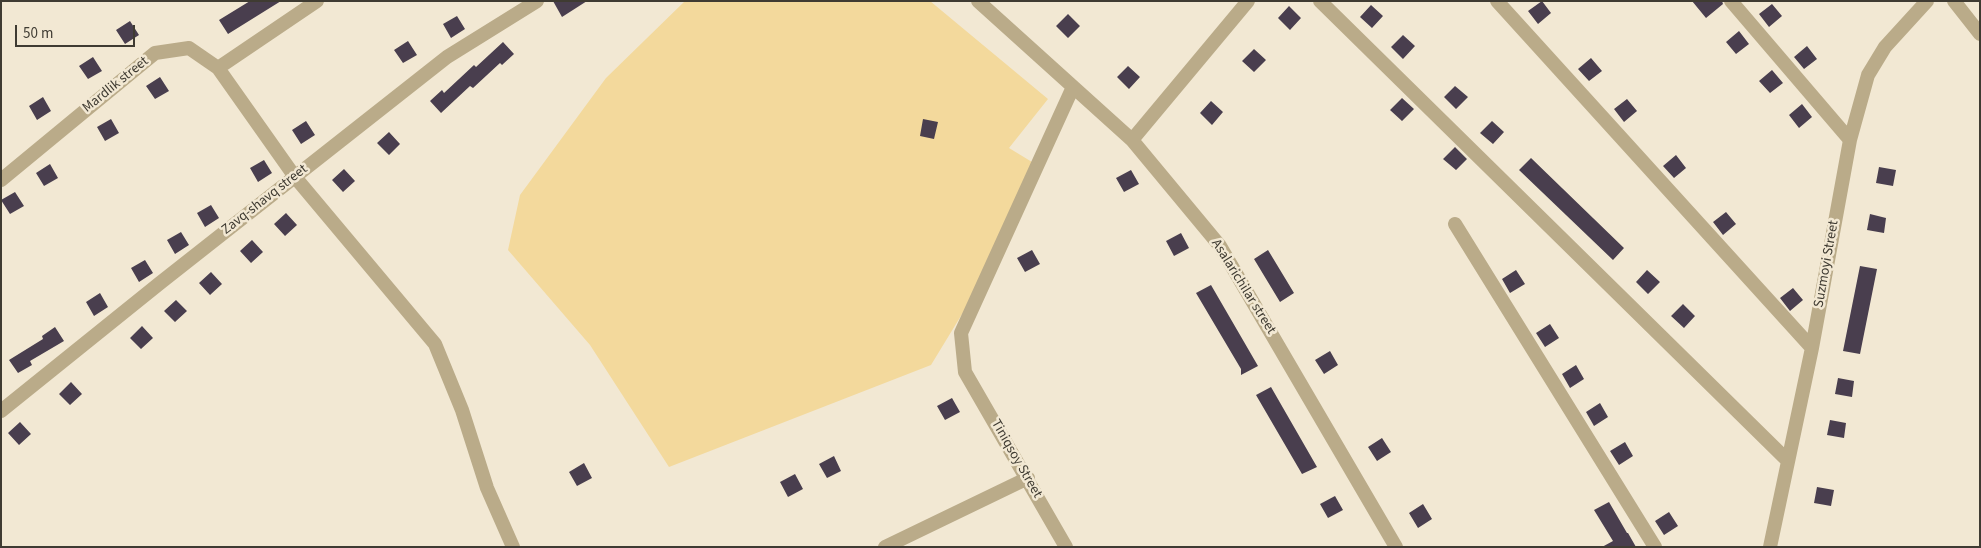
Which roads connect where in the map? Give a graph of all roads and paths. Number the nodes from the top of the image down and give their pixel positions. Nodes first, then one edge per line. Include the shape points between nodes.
1 (317, 1) edge
2 (537, 1) edge
3 (978, 1) edge
4 (1248, 1) edge
5 (1320, 1) edge
6 (1497, 1) edge
7 (1731, 1) edge
8 (1927, 1) edge
9 (1954, 1) edge
10 (1980, 34) edge
11 (218, 68) junction
12 (1073, 87) junction
13 (1132, 140) junction
14 (1850, 140) junction
15 (294, 176) junction
16 (1, 180) edge
17 (1455, 224) dead end
18 (1812, 348) junction
19 (1, 412) edge
20 (1788, 461) junction
21 (1028, 478) junction
22 (513, 547) edge
23 (884, 547) edge
24 (1066, 547) edge
25 (1396, 547) edge
26 (1655, 547) edge
27 (1770, 547) edge

1 - 11 street
2 - 15 street, Zavq-shavq street via 447,57
3 - 12 street, Asalarichilar street
4 - 13 street
5 - 20 street
6 - 18 street
7 - 14 street
8 - 14 street, Suzmoyi Street via 1885,47 1868,75
9 - 10 street
11 - 15 street
11 - 16 street, Mardlik street via 189,48 155,53
12 - 13 street, Asalarichilar street
12 - 21 street, Tiniqsoy Street via 962,333 965,372
13 - 25 street, Asalarichilar street via 1220,246
14 - 18 street, Suzmoyi Street
15 - 19 street, Zavq-shavq street
15 - 22 street via 436,344 487,488
17 - 26 street
18 - 20 street, Suzmoyi Street
20 - 27 street, Suzmoyi Street
21 - 23 street
21 - 24 street, Tiniqsoy Street

